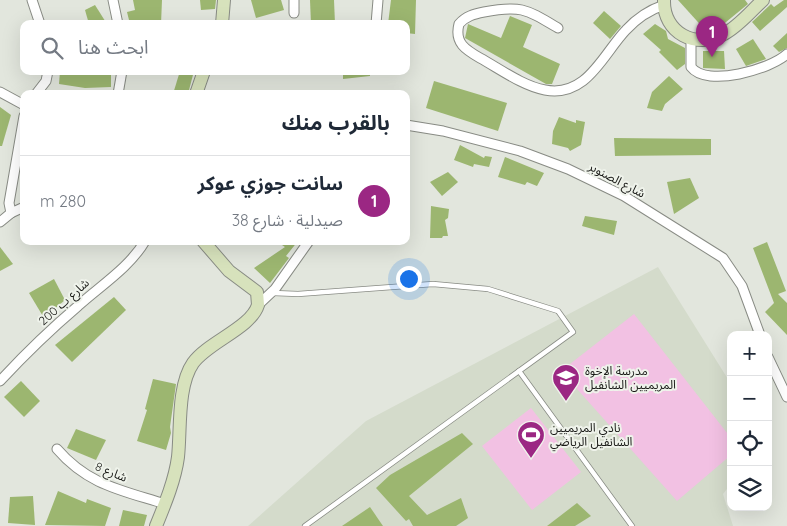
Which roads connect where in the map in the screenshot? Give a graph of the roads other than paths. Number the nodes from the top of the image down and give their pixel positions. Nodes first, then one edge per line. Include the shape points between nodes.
1 (32, 0) edge
2 (113, 0) edge
3 (224, 0) edge
4 (294, 0) edge
5 (378, 0) edge
6 (762, 0) edge
7 (664, 2) edge
8 (294, 13) dead end
9 (39, 20) edge
10 (117, 20) edge
11 (222, 20) edge
12 (376, 20) edge
13 (558, 28) dead end
14 (691, 39) junction
15 (787, 54) edge
16 (47, 75) edge
17 (121, 75) edge
18 (203, 75) edge
19 (39, 90) edge
20 (119, 90) edge
21 (197, 90) edge
22 (0, 91) edge
23 (20, 103) edge
24 (410, 126) edge
25 (20, 138) edge
26 (20, 209) edge
27 (11, 213) junction
28 (0, 222) edge
29 (142, 245) edge
30 (206, 245) edge
31 (307, 245) edge
32 (271, 293) junction
33 (258, 306) junction
34 (759, 331) edge
35 (772, 365) edge
36 (518, 371) junction
37 (0, 381) edge
38 (787, 397) edge
39 (57, 449) dead end
40 (165, 504) junction
41 (156, 526) edge
42 (306, 526) edge
43 (632, 526) edge

1 - 9 street
2 - 10 street
3 - 11 street
4 - 8 street
5 - 12 street
6 - 14 street via 726,33 705,40
7 - 13 street via 634,22 592,75 566,90 544,90 532,86 465,50 457,34 459,24 468,16 506,8 525,10
7 - 14 street via 666,18 672,28
14 - 15 street via 691,67 701,74 726,76 744,73 773,64
16 - 19 street
17 - 20 street
18 - 21 street
22 - 23 street
24 - 34 street, شارع الصنوبر via 520,151 568,169 624,196 724,258 742,286
25 - 27 street via 10,194
26 - 27 street
27 - 28 street
29 - 37 street, شارع ب 200 via 128,263 58,323
30 - 33 street via 228,271 257,292
31 - 32 street
32 - 33 street
32 - 36 lane via 433,284 488,289 558,311 573,332
33 - 40 street via 244,322 206,349 188,372 184,384 178,459
35 - 38 street
36 - 42 lane
36 - 43 lane
39 - 40 street, شارع 8 via 72,466 97,482
40 - 41 street

